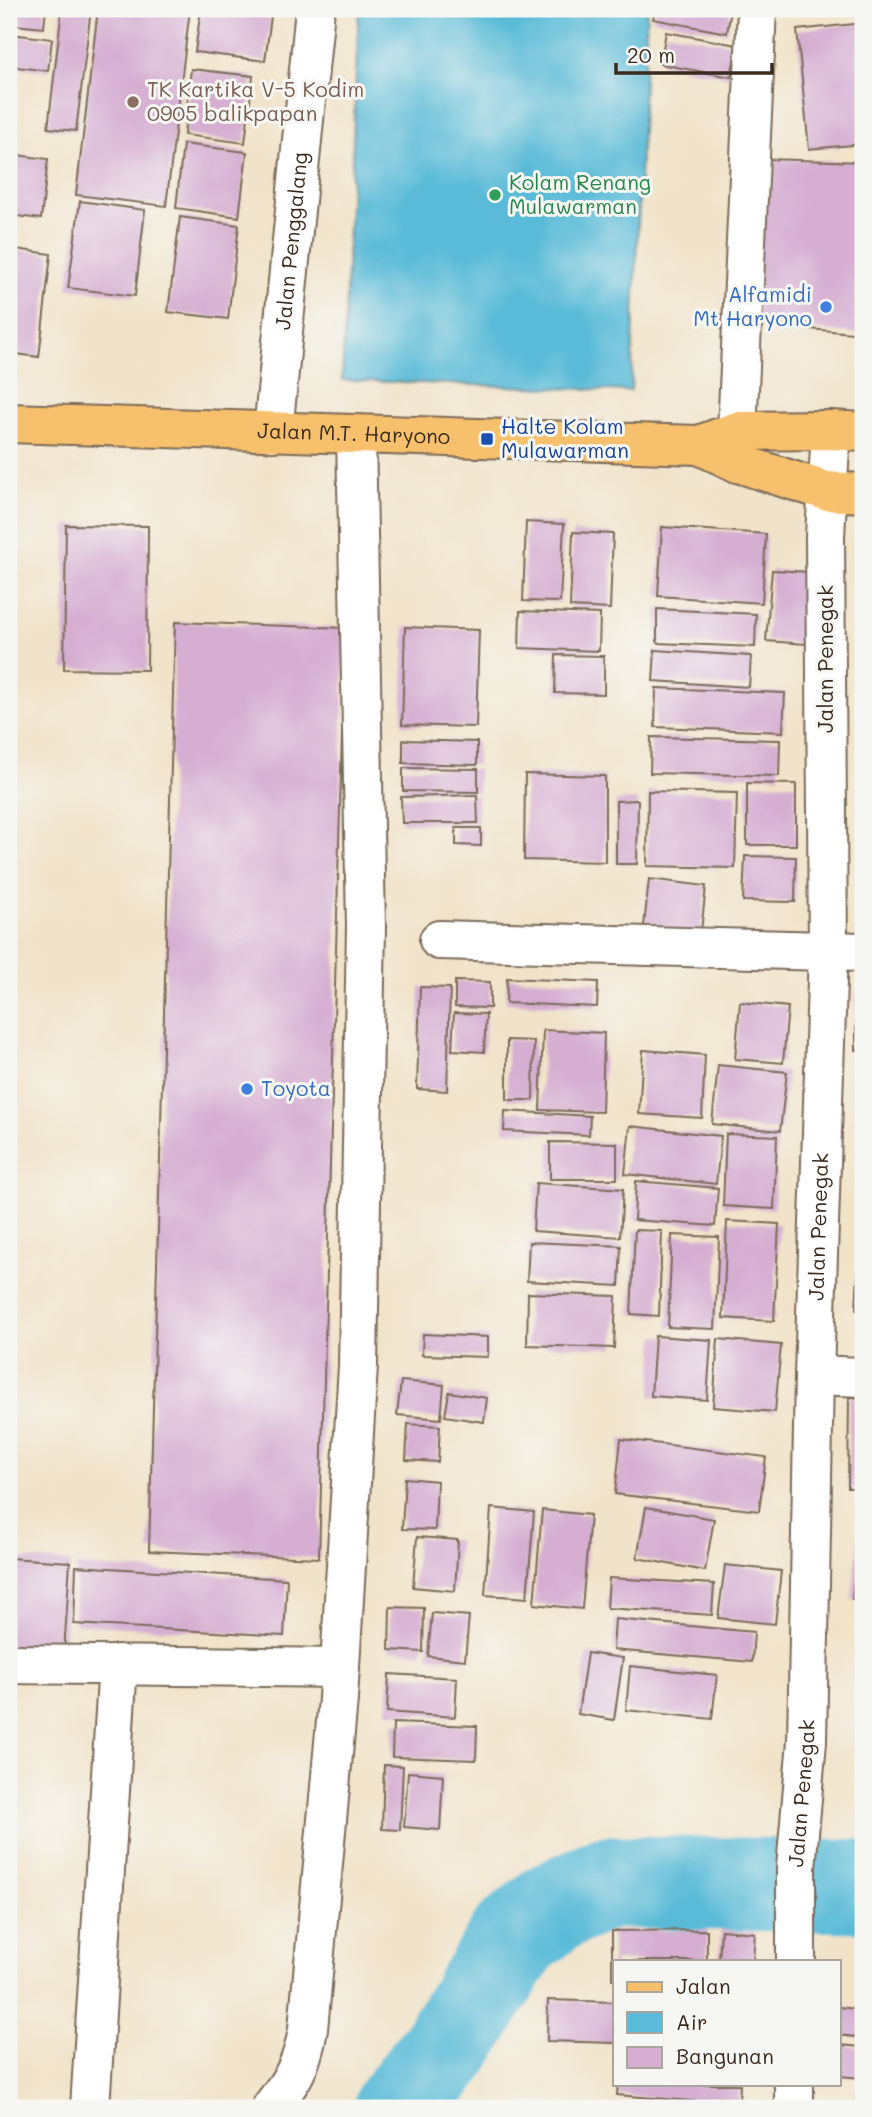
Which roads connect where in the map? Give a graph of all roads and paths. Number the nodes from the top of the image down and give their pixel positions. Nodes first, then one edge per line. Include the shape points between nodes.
1 (315, 9) edge
2 (757, 9) edge
3 (9, 423) edge
4 (847, 431) edge
5 (273, 432) junction
6 (356, 435) junction
7 (738, 447) junction
8 (845, 492) edge
9 (439, 940) dead end
10 (846, 952) edge
11 (814, 1375) junction
12 (863, 1377) edge
13 (9, 1664) edge
14 (118, 1664) junction
15 (340, 1668) junction
16 (796, 1960) edge
17 (794, 2086) edge
18 (90, 2108) edge
19 (271, 2108) edge
20 (794, 2108) edge

1 - 5 street, Jalan Penggalang
2 - 7 street
3 - 5 main road, Jalan M.T. Haryono
4 - 7 main road, Jalan M.T. Haryono
4 - 8 street, Jalan Penegak
5 - 6 main road, Jalan M.T. Haryono
6 - 7 main road, Jalan M.T. Haryono
6 - 15 street via 365,953 358,1366
7 - 8 main road, Jalan M.T. Haryono
8 - 10 street, Jalan Penegak
9 - 10 street
10 - 11 street, Jalan Penegak
11 - 12 street
11 - 16 street, Jalan Penegak via 807,1741 796,1868
13 - 14 street
14 - 15 street
14 - 18 street
15 - 19 street via 308,2029 298,2068
17 - 20 street

